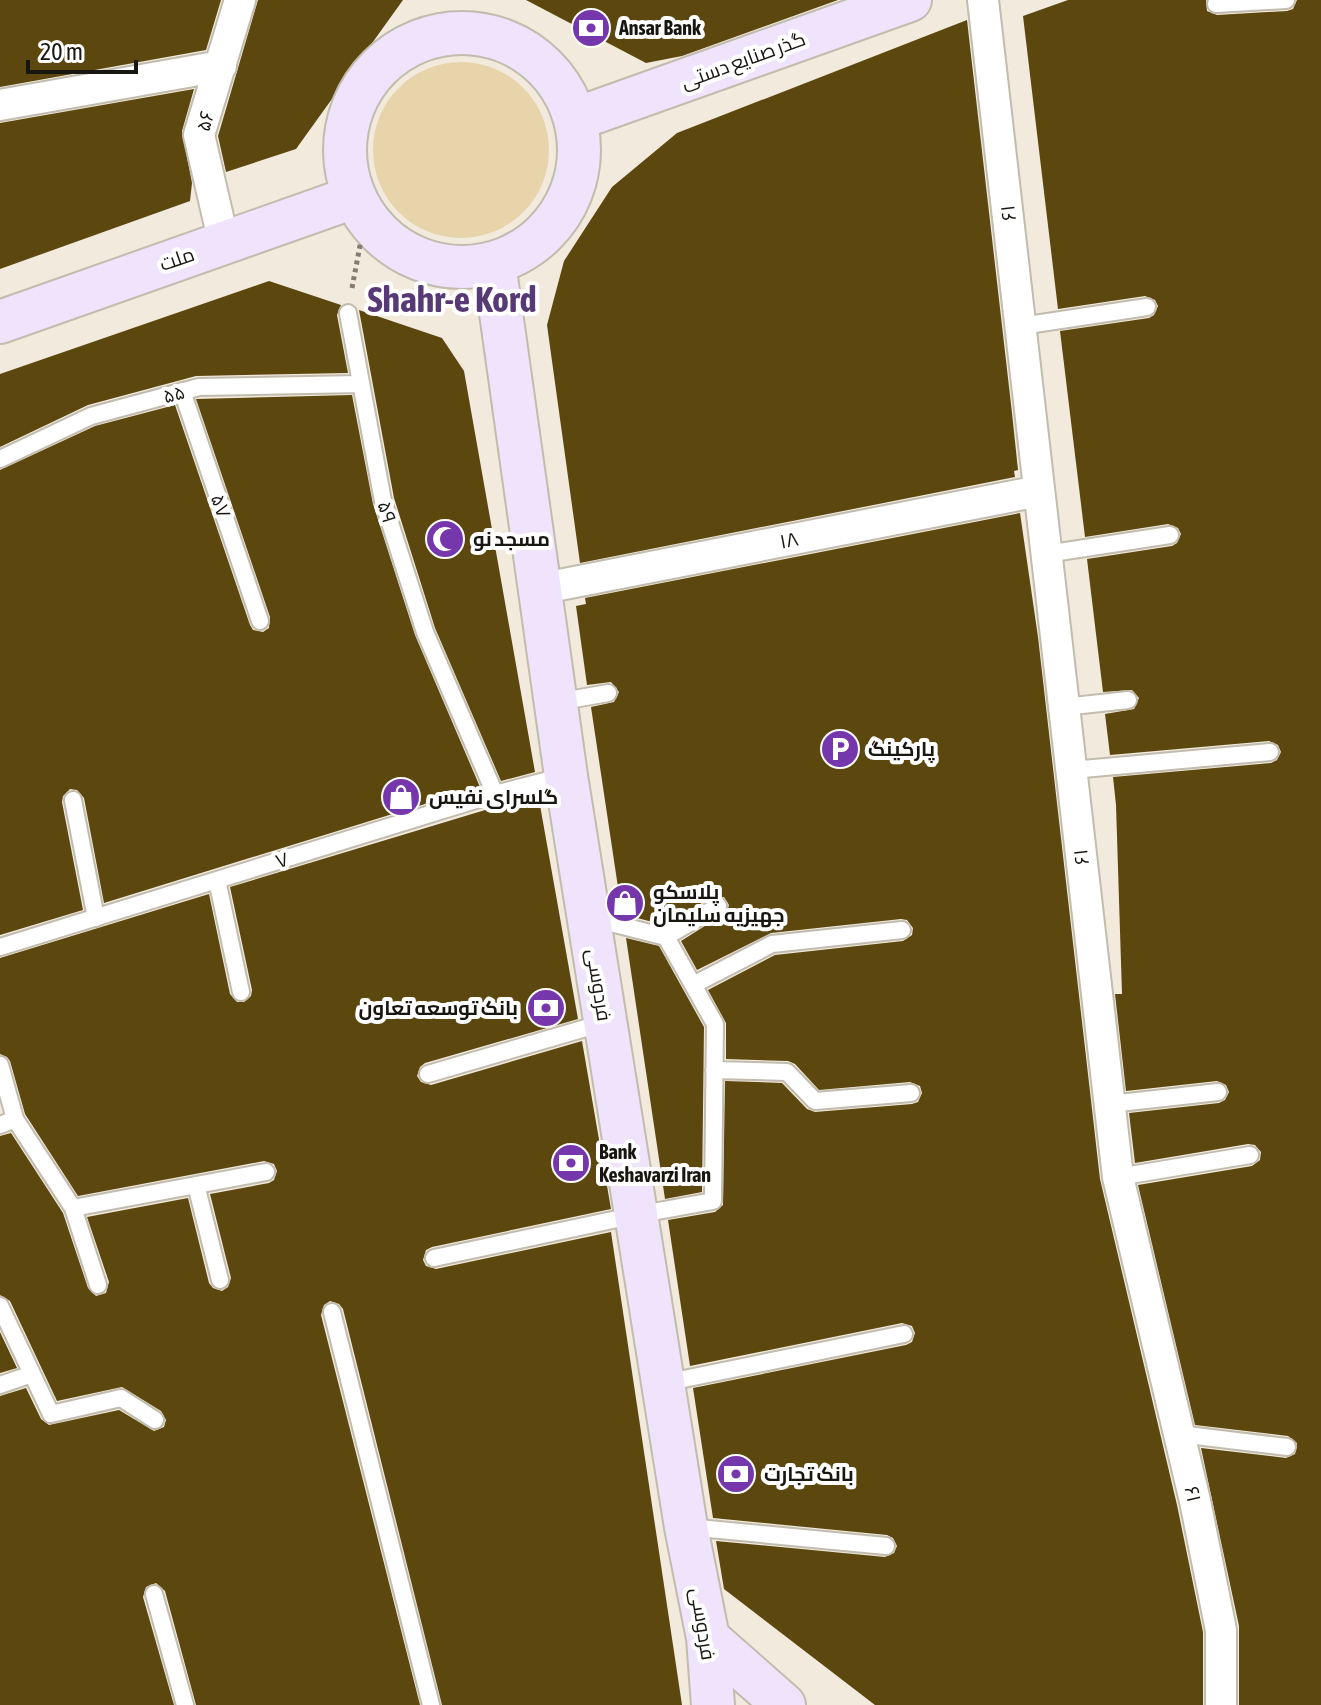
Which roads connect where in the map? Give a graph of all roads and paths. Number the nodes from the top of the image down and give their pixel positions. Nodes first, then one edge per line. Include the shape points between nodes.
1 (240, 0) edge
2 (910, 0) edge
3 (983, 0) edge
4 (1286, 0) edge
5 (1216, 4) dead end
6 (467, 16) edge
7 (221, 66) junction
8 (0, 105) edge
9 (576, 119) junction
10 (360, 206) junction
11 (224, 243) junction
12 (494, 263) junction
13 (1147, 307) dead end
14 (348, 313) joint
15 (0, 322) edge
16 (1021, 326) junction
17 (360, 384) junction
18 (182, 391) junction
19 (0, 459) edge
20 (1039, 491) junction
21 (1170, 535) dead end
22 (1046, 554) junction
23 (539, 589) junction
24 (260, 621) dead end
25 (608, 693) dead end
26 (1128, 700) dead end
27 (556, 703) junction
28 (1064, 707) junction
29 (1270, 752) dead end
30 (1072, 770) junction
31 (566, 776) junction
32 (495, 794) junction
33 (73, 800) dead end
34 (217, 880) junction
35 (718, 906) dead end
36 (588, 917) junction
37 (96, 918) junction
38 (902, 930) dead end
39 (666, 937) junction
40 (0, 947) edge
41 (693, 985) junction
42 (241, 992) dead end
43 (605, 1022) junction
44 (0, 1065) edge
45 (714, 1070) junction
46 (428, 1074) dead end
47 (1218, 1092) dead end
48 (911, 1093) dead end
49 (1110, 1104) junction
50 (8, 1122) edge
51 (1250, 1155) dead end
52 (266, 1172) dead end
53 (1118, 1177) junction
54 (196, 1185) junction
55 (73, 1208) junction
56 (636, 1215) junction
57 (434, 1258) dead end
58 (220, 1280) dead end
59 (98, 1285) dead end
60 (0, 1306) edge
61 (332, 1312) dead end
62 (904, 1334) dead end
63 (32, 1374) junction
64 (663, 1383) junction
65 (0, 1385) edge
66 (155, 1420) dead end
67 (1179, 1434) junction
68 (1287, 1447) dead end
69 (686, 1527) junction
70 (886, 1546) dead end
71 (154, 1594) dead end
72 (708, 1638) junction
73 (185, 1705) edge
74 (431, 1705) edge
75 (713, 1705) edge
76 (784, 1705) edge
77 (1221, 1705) edge

1 - 7 street, ۵۶
2 - 9 main road, گذر صنایع دستی
3 - 16 street, ۶۱
4 - 5 lane
6 - 9 main road via 547,68
6 - 10 main road via 393,54 365,83 348,119 344,159
7 - 8 street
7 - 11 street, ۵۶ via 199,135
9 - 12 main road via 579,156 572,191 554,223 527,247
10 - 11 main road, ملت
10 - 12 main road via 372,226 397,248 428,262 461,267
10 - 14 path
11 - 15 main road, ملت
12 - 23 main road, فردوسی
13 - 16 lane
14 - 17 lane, ۵۹
16 - 20 street, ۶۱
17 - 18 lane, ۵۵
17 - 32 lane, ۵۹ via 383,501 421,617
18 - 19 lane, ۵۵ via 91,416
18 - 24 lane, ۵۷
20 - 22 street, ۶۱
20 - 23 street, ۱۸
21 - 22 lane
22 - 28 street, ۶۱
23 - 27 main road, فردوسی
25 - 27 lane
26 - 28 lane
27 - 31 main road, فردوسی
28 - 30 street, ۶۱
29 - 30 lane
30 - 49 street, ۶۱
31 - 32 lane, ۷
31 - 36 main road, فردوسی
32 - 34 lane, ۷
33 - 37 lane
34 - 37 lane, ۷
34 - 42 lane
35 - 39 lane
36 - 39 lane
36 - 43 main road, فردوسی
37 - 40 lane, ۷
38 - 41 lane via 772,944
39 - 41 lane
41 - 45 lane via 715,1024
43 - 46 lane
43 - 56 main road, فردوسی
44 - 50 lane
45 - 48 lane via 787,1072 815,1101
45 - 56 lane via 713,1201
47 - 49 lane
49 - 53 street, ۶۱
50 - 55 lane
51 - 53 lane
52 - 54 lane
53 - 67 street, ۶۱
54 - 55 lane
54 - 58 lane
55 - 59 lane
56 - 57 lane
56 - 64 main road, فردوسی
60 - 63 lane
61 - 74 lane
62 - 64 lane
63 - 65 lane
63 - 66 lane via 51,1414 121,1398
64 - 69 main road, فردوسی
67 - 68 lane
67 - 77 street, ۶۱ via 1221,1630
69 - 70 lane
69 - 72 main road, فردوسی
71 - 73 lane
72 - 75 main road, فردوسی
72 - 76 main road

